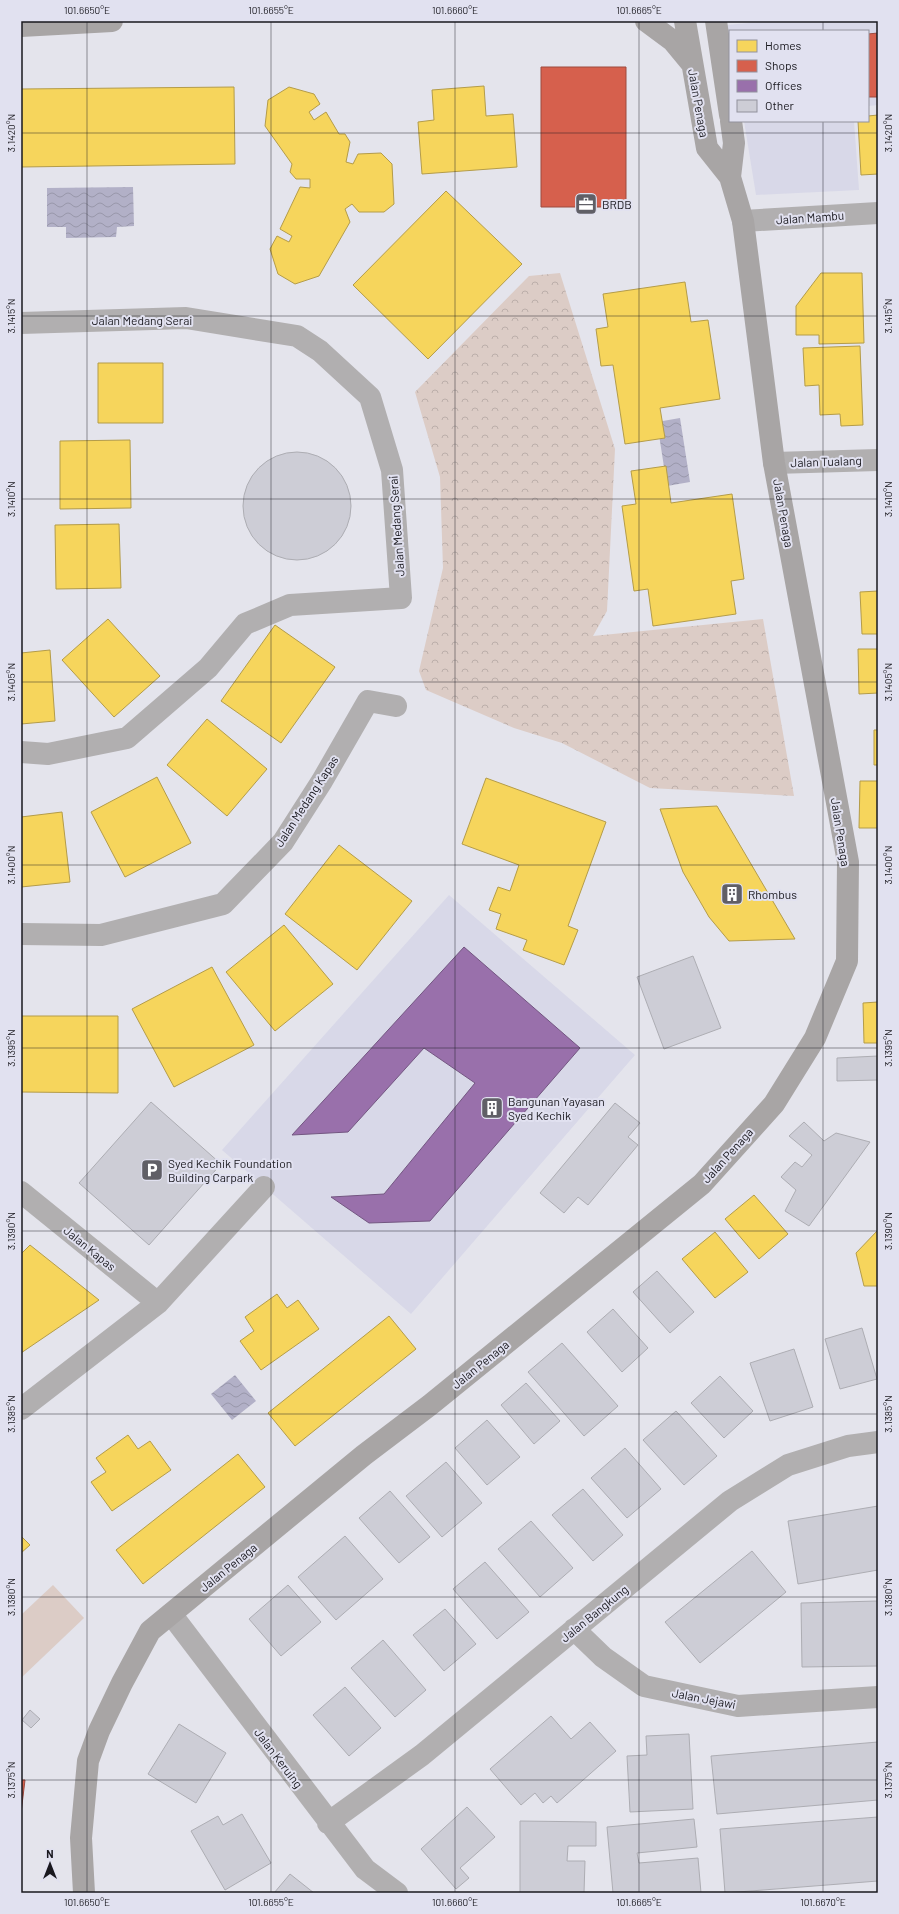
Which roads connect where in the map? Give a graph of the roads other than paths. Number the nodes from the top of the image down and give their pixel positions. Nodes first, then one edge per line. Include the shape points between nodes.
1 (112, 21) edge
2 (646, 21) edge
3 (685, 21) edge
4 (716, 21) edge
5 (21, 26) edge
6 (693, 65) junction
7 (729, 108) edge
8 (731, 122) edge
9 (730, 177) junction
10 (878, 213) edge
11 (743, 221) junction
12 (21, 323) edge
13 (878, 460) edge
14 (774, 463) junction
15 (396, 706) dead end
16 (21, 752) edge
17 (21, 934) edge
18 (264, 1187) dead end
19 (21, 1192) edge
20 (158, 1303) junction
21 (21, 1409) edge
22 (878, 1442) edge
23 (171, 1614) junction
24 (574, 1629) junction
25 (878, 1697) edge
26 (328, 1823) junction
27 (84, 1893) edge
28 (396, 1893) edge

1 - 5 street
2 - 6 street via 673,41
3 - 6 street, Jalan Penaga
4 - 7 street
6 - 9 street, Jalan Penaga via 707,148
8 - 9 street, Jalan Penaga via 734,143
9 - 11 street, Jalan Penaga
10 - 11 street, Jalan Mambu
11 - 14 street, Jalan Penaga
12 - 16 street, Jalan Medang Serai via 186,318 298,336 320,351 370,397 392,470 401,598 290,605 245,624 208,668 127,738 48,754
13 - 14 street, Jalan Tualang
14 - 23 street, Jalan Penaga via 848,862 847,961 815,1038 774,1104 702,1184 430,1405 364,1455
15 - 17 street, Jalan Medang Kapas via 368,701 322,782 283,842 223,904 101,935
18 - 20 street
19 - 20 street, Jalan Kapas
20 - 21 street
22 - 24 street, Jalan Bangkung via 848,1446 788,1464 730,1502
23 - 26 street, Jalan Keruing
23 - 27 street, Jalan Penaga via 150,1631 109,1710 88,1761 81,1838
24 - 25 street, Jalan Jejawi via 603,1657 644,1686 738,1706
24 - 26 street, Jalan Bangkung via 422,1755
26 - 28 street, Jalan Keruing via 365,1869

